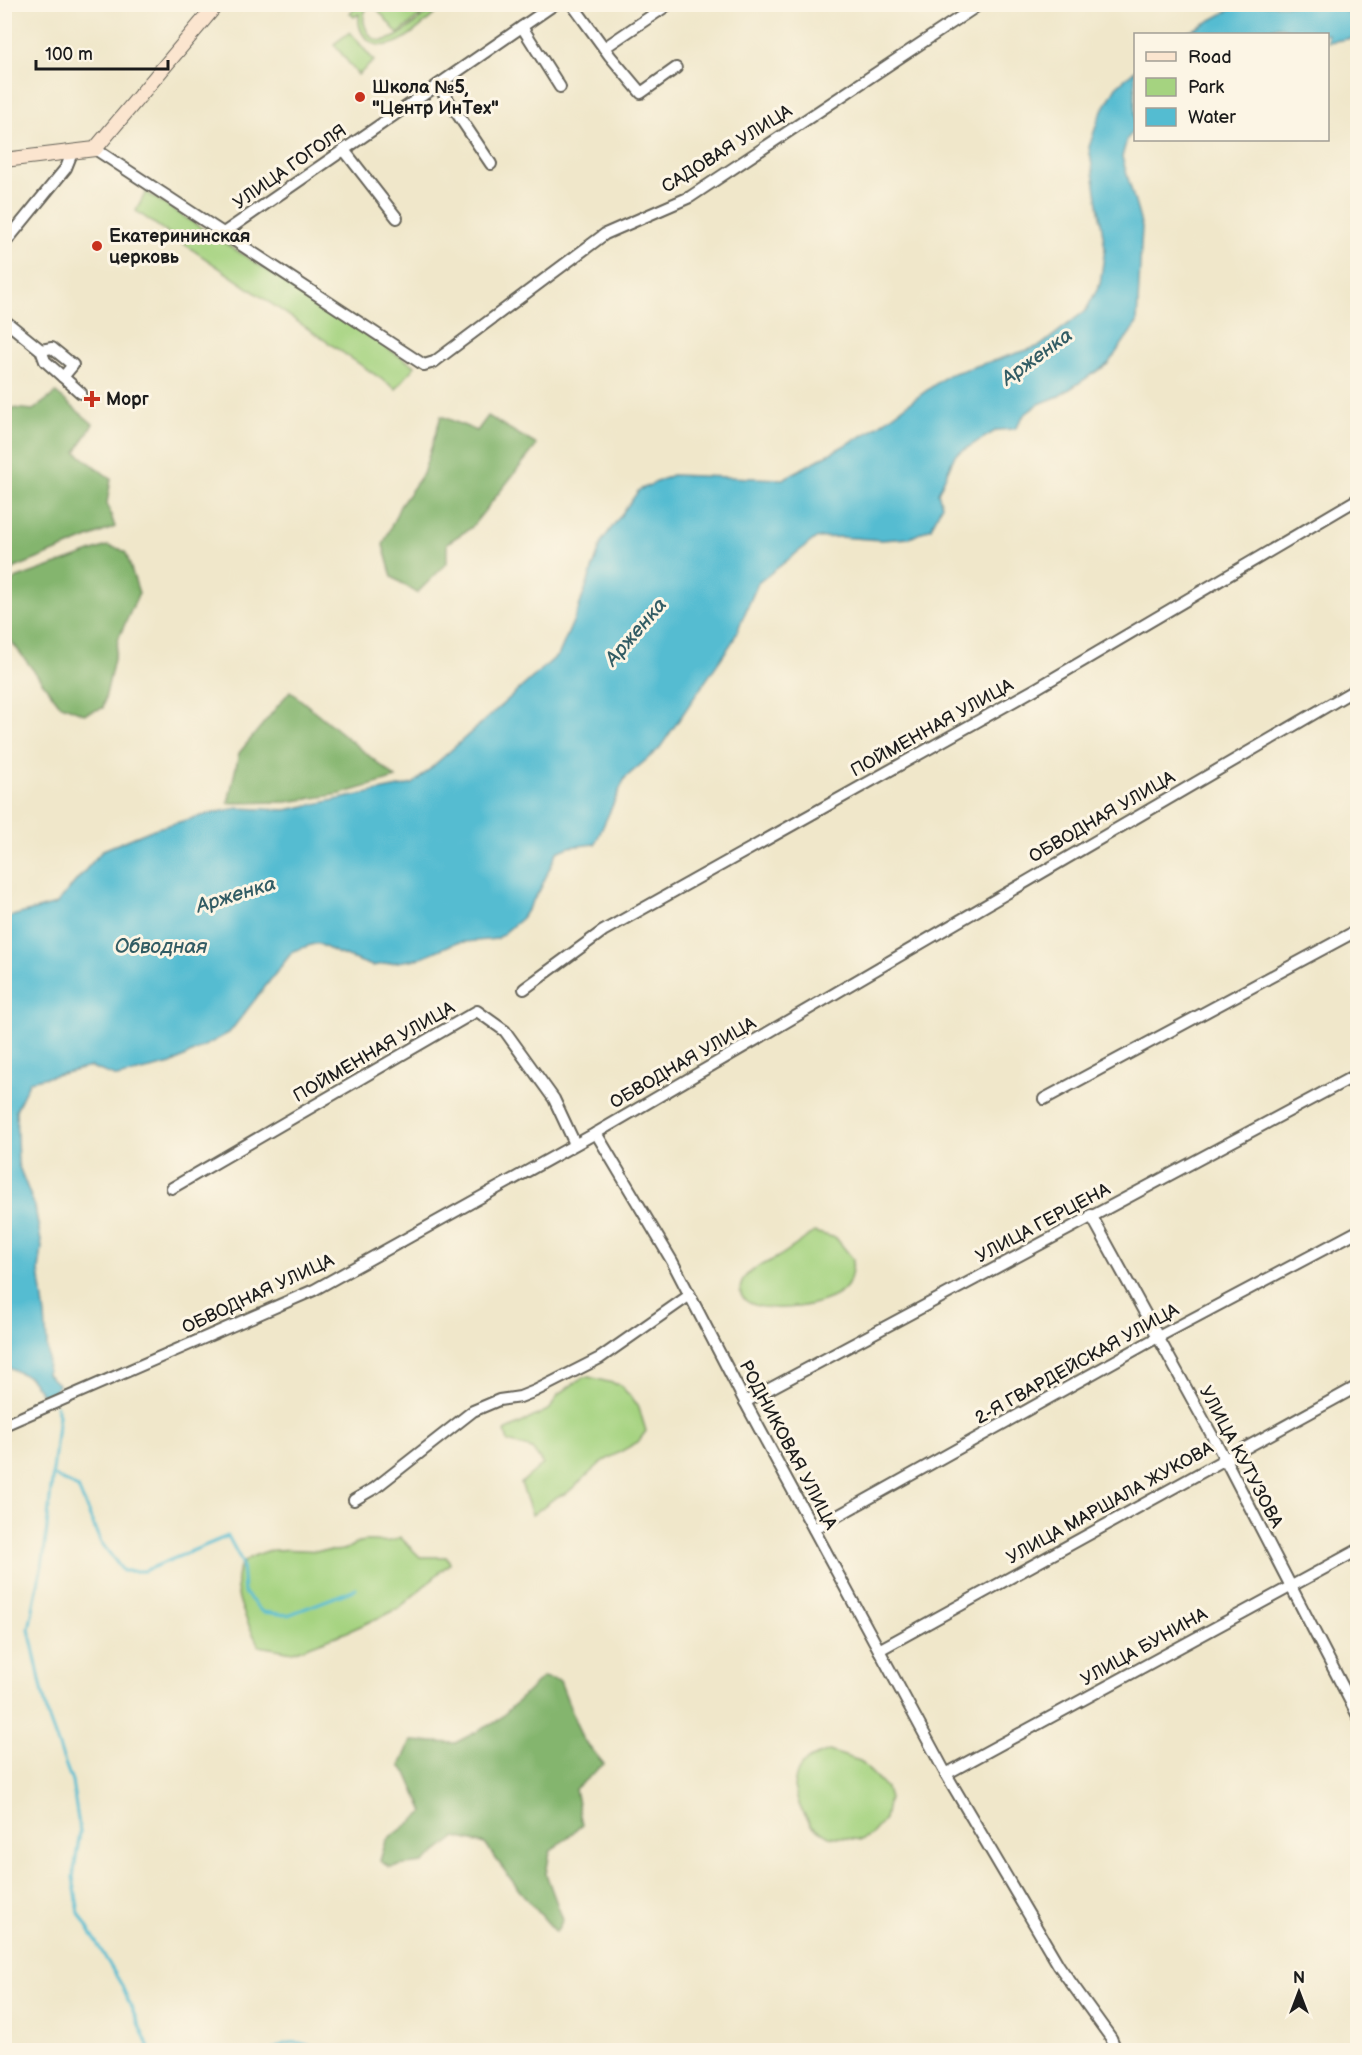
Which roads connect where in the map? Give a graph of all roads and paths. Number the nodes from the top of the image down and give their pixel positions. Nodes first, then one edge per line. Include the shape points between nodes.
1 (217, 4) edge
2 (555, 4) edge
3 (572, 4) edge
4 (669, 4) edge
5 (980, 4) edge
6 (522, 27) junction
7 (604, 48) junction
8 (676, 68) dead end
9 (438, 85) junction
10 (560, 87) dead end
11 (95, 149) junction
12 (344, 150) junction
13 (72, 153) junction
14 (4, 160) edge
15 (491, 164) dead end
16 (397, 218) dead end
17 (222, 234) junction
18 (4, 244) edge
19 (4, 320) edge
20 (81, 393) dead end
21 (1358, 499) edge
22 (1358, 688) edge
23 (1358, 930) edge
24 (524, 989) dead end
25 (1358, 1074) edge
26 (1044, 1100) dead end
27 (596, 1133) junction
28 (575, 1144) junction
29 (172, 1188) dead end
30 (1091, 1215) junction
31 (1358, 1231) edge
32 (690, 1295) junction
33 (1158, 1337) junction
34 (1358, 1386) edge
35 (746, 1402) junction
36 (4, 1425) edge
37 (1225, 1459) junction
38 (354, 1500) dead end
39 (814, 1529) junction
40 (1358, 1550) edge
41 (1291, 1586) junction
42 (879, 1650) junction
43 (1358, 1716) edge
44 (946, 1774) junction
45 (1116, 2050) edge

1 - 11 street
2 - 6 street, УЛИЦА ГОГОЛЯ
3 - 7 street
4 - 7 street
5 - 17 street, САДОВАЯ УЛИЦА via 690,197 605,234 434,362 424,365
6 - 9 street, УЛИЦА ГОГОЛЯ
6 - 10 street
7 - 8 street via 640,93
9 - 12 street, УЛИЦА ГОГОЛЯ
9 - 15 street
11 - 13 street
11 - 17 street
12 - 16 street
12 - 17 street, УЛИЦА ГОГОЛЯ
13 - 14 street
13 - 18 street via 66,168
19 - 20 street via 41,350 45,361
21 - 24 street, ПОЙМЕННАЯ УЛИЦА via 1037,688 603,931
22 - 27 street, ОБВОДНАЯ УЛИЦА
23 - 26 street
25 - 30 street, УЛИЦА ГЕРЦЕНА
27 - 28 street, ОБВОДНАЯ УЛИЦА
27 - 32 street, РОДНИКОВАЯ УЛИЦА
28 - 29 street, ПОЙМЕННАЯ УЛИЦА via 554,1099 505,1031 477,1011
28 - 36 street, ОБВОДНАЯ УЛИЦА via 314,1290
30 - 33 street, УЛИЦА КУТУЗОВА
30 - 35 street, УЛИЦА ГЕРЦЕНА
31 - 33 street, 2-Я ГВАРДЕЙСКАЯ УЛИЦА
32 - 35 street, РОДНИКОВАЯ УЛИЦА
32 - 38 street via 600,1358 535,1391 473,1411
33 - 37 street, УЛИЦА КУТУЗОВА
33 - 39 street, 2-Я ГВАРДЕЙСКАЯ УЛИЦА
34 - 37 street, УЛИЦА МАРШАЛА ЖУКОВА
35 - 39 street, РОДНИКОВАЯ УЛИЦА
37 - 41 street, УЛИЦА КУТУЗОВА
37 - 42 street, УЛИЦА МАРШАЛА ЖУКОВА
39 - 42 street, РОДНИКОВАЯ УЛИЦА
40 - 41 street, УЛИЦА БУНИНА
41 - 43 street, УЛИЦА КУТУЗОВА
41 - 44 street, УЛИЦА БУНИНА
42 - 44 street, РОДНИКОВАЯ УЛИЦА
44 - 45 street, РОДНИКОВАЯ УЛИЦА via 1059,1966

